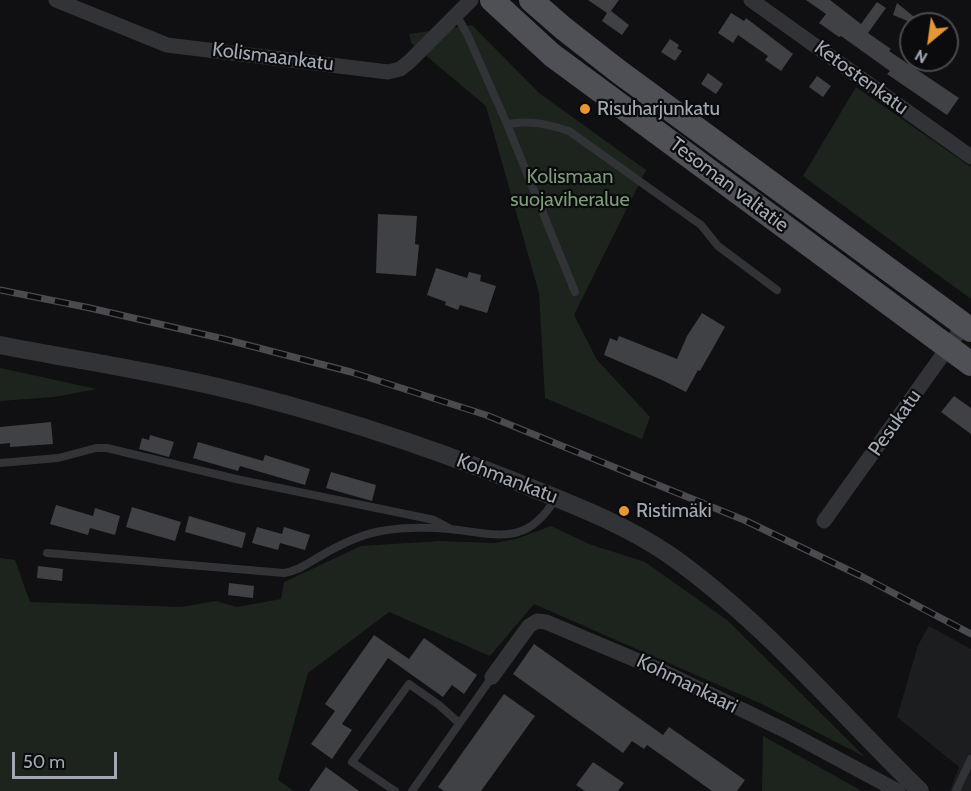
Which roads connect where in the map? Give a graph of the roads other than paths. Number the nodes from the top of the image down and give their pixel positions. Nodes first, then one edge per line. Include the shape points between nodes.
1 (56, 0) edge
2 (471, 0) edge
3 (492, 0) edge
4 (531, 0) edge
5 (751, 0) edge
6 (456, 14) junction
7 (507, 124) junction
8 (971, 157) edge
9 (777, 290) dead end
10 (575, 292) dead end
11 (968, 327) edge
12 (0, 345) edge
13 (948, 347) junction
14 (971, 364) edge
15 (0, 463) edge
16 (555, 497) junction
17 (824, 521) dead end
18 (453, 530) junction
19 (47, 553) dead end
20 (492, 677) joint
21 (459, 723) junction
22 (971, 759) edge
23 (959, 790) edge
24 (395, 791) edge
25 (412, 791) edge
26 (898, 791) edge
27 (920, 791) edge

1 - 6 street, Kolismaankatu via 167,45 388,72 410,62
2 - 6 street, Kolismaankatu
3 - 13 main road, Tesoman valtatie via 552,55
4 - 11 main road, Tesoman valtatie via 618,71
5 - 8 street, Ketostenkatu
6 - 7 lane
7 - 9 lane via 526,121 569,131 701,225 718,246
7 - 10 lane
11 - 13 street, Pesukatu
12 - 16 street, Kohmankatu via 216,387 286,405 461,460
13 - 14 main road, Tesoman valtatie
13 - 17 street, Pesukatu
15 - 18 lane via 58,458 107,448 434,520
16 - 18 lane via 539,521 522,531 496,535
16 - 27 street, Kohmankatu via 648,541 722,596 760,628
18 - 19 lane via 381,531 340,545 284,573
20 - 21 lane
20 - 26 street, Kohmankaari via 529,626 537,621 546,622 672,676
21 - 24 lane via 409,684 352,762
21 - 25 lane
22 - 23 lane

